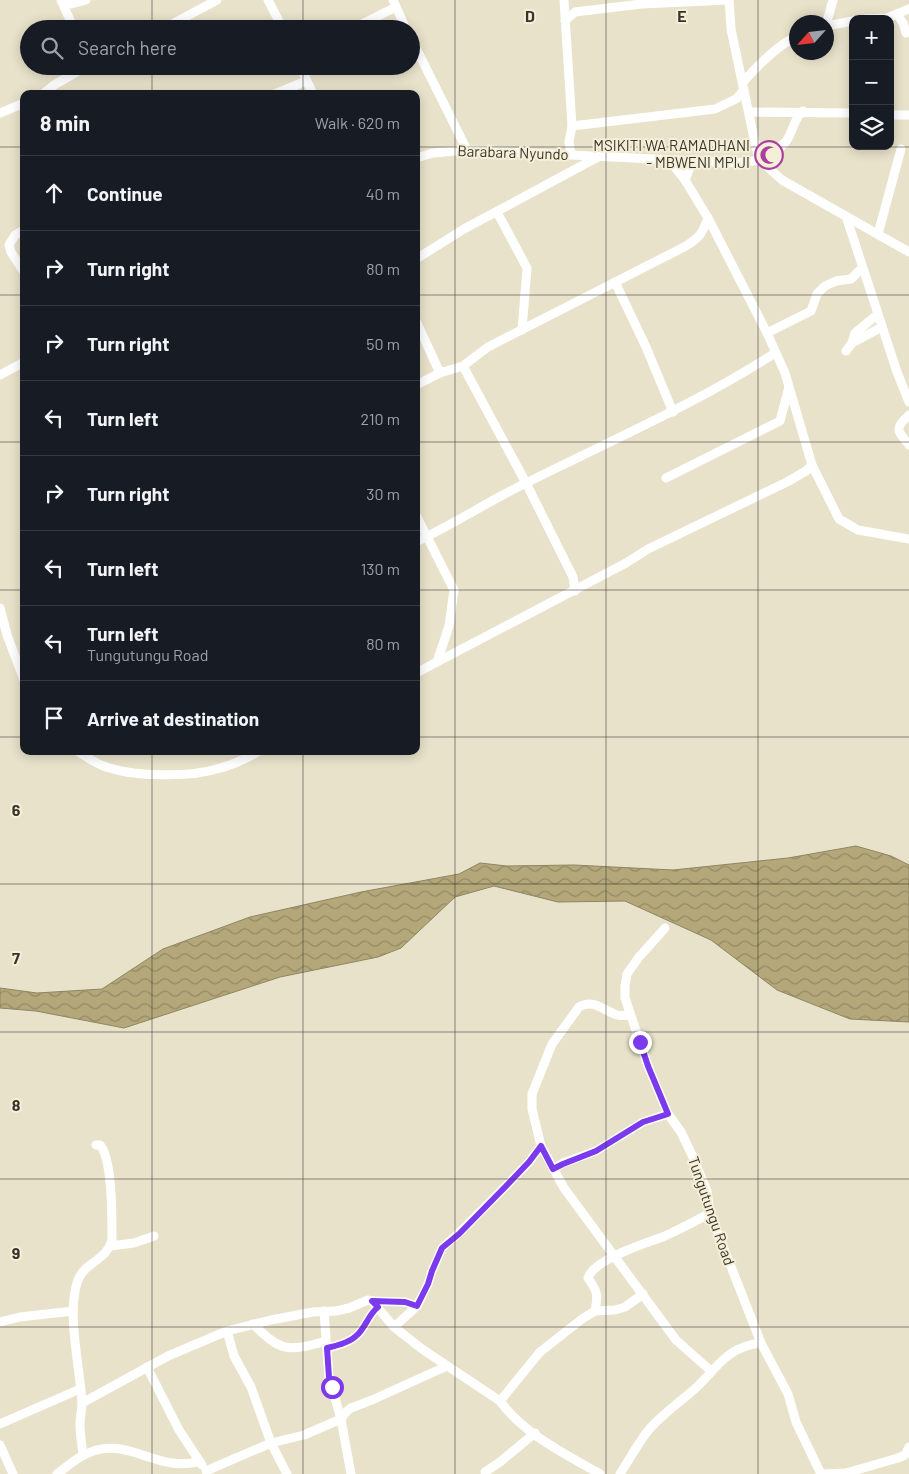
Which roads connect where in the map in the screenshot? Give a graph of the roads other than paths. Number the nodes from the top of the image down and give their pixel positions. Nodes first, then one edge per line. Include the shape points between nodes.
1 (86, 0) edge
2 (217, 0) edge
3 (268, 0) edge
4 (729, 0) edge
5 (834, 0) edge
6 (62, 1) edge
7 (394, 4) edge
8 (564, 4) edge
9 (909, 9) edge
10 (575, 12) junction
11 (897, 14) junction
12 (829, 15) edge
13 (894, 15) edge
14 (70, 20) edge
15 (180, 20) edge
16 (278, 20) edge
17 (367, 20) edge
18 (402, 20) edge
19 (565, 21) junction
20 (849, 22) edge
21 (834, 25) edge
22 (906, 33) dead end
23 (789, 40) edge
24 (420, 56) edge
25 (71, 75) edge
26 (304, 75) edge
27 (306, 81) junction
28 (743, 86) junction
29 (48, 90) edge
30 (285, 90) edge
31 (311, 90) edge
32 (20, 105) edge
33 (1, 112) edge
34 (749, 112) junction
35 (803, 112) junction
36 (849, 113) edge
37 (894, 115) edge
38 (909, 115) edge
39 (572, 126) junction
40 (901, 149) dead end
41 (467, 150) junction
42 (571, 154) junction
43 (420, 157) edge
44 (598, 157) junction
45 (759, 158) junction
46 (669, 160) junction
47 (693, 160) junction
48 (685, 180) junction
49 (497, 212) junction
50 (846, 216) junction
51 (708, 218) junction
52 (20, 232) edge
53 (878, 234) junction
54 (4, 246) edge
55 (909, 252) edge
56 (420, 256) edge
57 (20, 267) edge
58 (862, 268) junction
59 (615, 282) junction
60 (878, 314) junction
61 (882, 327) junction
62 (420, 330) edge
63 (522, 330) junction
64 (766, 333) junction
65 (775, 353) junction
66 (20, 364) edge
67 (463, 366) junction
68 (440, 373) junction
69 (0, 375) edge
70 (420, 383) edge
71 (789, 387) junction
72 (909, 402) edge
73 (673, 412) junction
74 (909, 415) edge
75 (909, 445) edge
76 (812, 464) junction
77 (666, 478) dead end
78 (526, 483) junction
79 (420, 524) edge
80 (426, 537) junction
81 (909, 539) edge
82 (420, 540) edge
83 (575, 591) junction
84 (0, 608) edge
85 (437, 662) junction
86 (20, 670) edge
87 (420, 671) edge
88 (84, 755) edge
89 (250, 755) edge
90 (665, 928) dead end
91 (630, 1015) junction
92 (668, 1114) junction
93 (96, 1145) dead end
94 (541, 1146) junction
95 (553, 1169) junction
96 (710, 1213) junction
97 (154, 1236) dead end
98 (110, 1246) junction
99 (615, 1256) junction
100 (643, 1294) junction
101 (375, 1304) junction
102 (417, 1306) junction
103 (73, 1310) junction
104 (324, 1311) junction
105 (595, 1311) junction
106 (0, 1322) edge
107 (253, 1324) junction
108 (394, 1327) junction
109 (227, 1331) junction
110 (761, 1343) junction
111 (326, 1345) junction
112 (447, 1366) junction
113 (147, 1367) junction
114 (711, 1371) junction
115 (80, 1389) junction
116 (500, 1401) junction
117 (82, 1403) junction
118 (341, 1419) junction
119 (0, 1424) edge
120 (535, 1434) junction
121 (272, 1443) junction
122 (0, 1445) edge
123 (909, 1447) edge
124 (83, 1455) junction
125 (200, 1462) junction
126 (206, 1473) edge
127 (13, 1474) edge
128 (57, 1474) edge
129 (286, 1474) edge
130 (351, 1474) edge
131 (486, 1474) edge
132 (600, 1474) edge
133 (620, 1474) edge
134 (821, 1474) edge

1 - 6 street via 71,4
2 - 15 street
3 - 16 street
4 - 10 street via 641,4
4 - 28 street via 731,29
5 - 12 street
6 - 14 street
7 - 17 street
7 - 18 street
8 - 10 street
8 - 19 street
9 - 11 street
10 - 19 street
11 - 13 street
11 - 22 street
19 - 39 street
20 - 21 street
23 - 28 street via 759,64
24 - 41 street
25 - 29 street
26 - 27 street
27 - 30 street
27 - 31 street
28 - 34 street
28 - 39 street via 736,100 715,109
32 - 33 street
34 - 35 street
34 - 45 street
35 - 36 street
35 - 45 street, Barabara Nyundo via 798,115 787,142
37 - 38 street
39 - 42 street
40 - 53 street
41 - 42 street, Barabara Nyundo
41 - 43 street, Barabara Nyundo
42 - 44 street, Barabara Nyundo
44 - 46 street, Barabara Nyundo
44 - 49 street
45 - 47 street, Barabara Nyundo via 738,163
45 - 50 street via 782,180
46 - 47 street, Barabara Nyundo
46 - 48 street
47 - 48 street
48 - 51 street
49 - 56 street
49 - 63 street via 527,268
50 - 53 street
50 - 58 street
51 - 59 street via 698,239
51 - 64 street
52 - 54 street
53 - 55 street
54 - 57 street
58 - 60 street
58 - 64 street via 851,279 825,286 817,294 811,311
59 - 63 street
59 - 73 street
60 - 61 street
60 - 61 street via 855,334 849,347
61 - 72 street
62 - 68 street
63 - 67 street via 488,347
64 - 65 street
65 - 71 street
65 - 73 street
66 - 69 street
67 - 68 street
67 - 78 street
68 - 70 street
71 - 76 street
71 - 77 street via 780,421
73 - 78 street
74 - 75 street via 898,426
76 - 81 street via 833,509 846,525
76 - 83 street via 787,482 648,549
78 - 80 street
78 - 83 street via 573,577
79 - 80 street
80 - 82 street
80 - 85 street via 454,590 449,626
83 - 85 street
84 - 86 street
85 - 87 street
88 - 89 street via 118,770 175,774 222,768
90 - 91 street, Tungutungu Road via 627,974 624,986
91 - 92 street, Tungutungu Road
91 - 94 street via 616,1015 588,1003 579,1007 552,1044 532,1094 532,1109
92 - 95 street via 643,1122 596,1151
92 - 96 street, Tungutungu Road via 692,1155 707,1191
93 - 98 street via 103,1148 108,1167
94 - 95 street
94 - 102 street via 509,1183 442,1248
95 - 99 street
96 - 99 street
96 - 110 street, Tungutungu Road
97 - 98 street
98 - 103 street via 104,1255 82,1272
99 - 100 street
99 - 105 street via 588,1276 597,1292
100 - 105 street via 625,1307
100 - 114 street via 676,1340
101 - 102 street via 405,1302
101 - 104 street via 368,1300 349,1308
101 - 108 street
101 - 111 street via 357,1336 336,1346
102 - 108 street
103 - 106 street
103 - 115 street
104 - 107 street
104 - 111 street
105 - 116 street via 540,1352
107 - 109 street
107 - 111 street via 275,1344 285,1348
108 - 112 street
109 - 113 street
109 - 121 street via 234,1356 251,1387
110 - 114 street via 733,1352
110 - 134 street, Tungutungu Road via 788,1394 796,1422
111 - 118 street via 329,1377
112 - 116 street
112 - 118 street via 351,1408
113 - 117 street
113 - 125 street via 179,1430
114 - 133 street via 647,1433
115 - 117 street
115 - 119 street
116 - 120 street
117 - 124 street
118 - 121 street via 304,1435
118 - 130 street
120 - 131 street
120 - 132 street
121 - 126 street
121 - 129 street
122 - 127 street
123 - 134 street via 905,1455 898,1458 846,1473
124 - 125 street via 116,1447 171,1463
124 - 128 street
125 - 126 street

